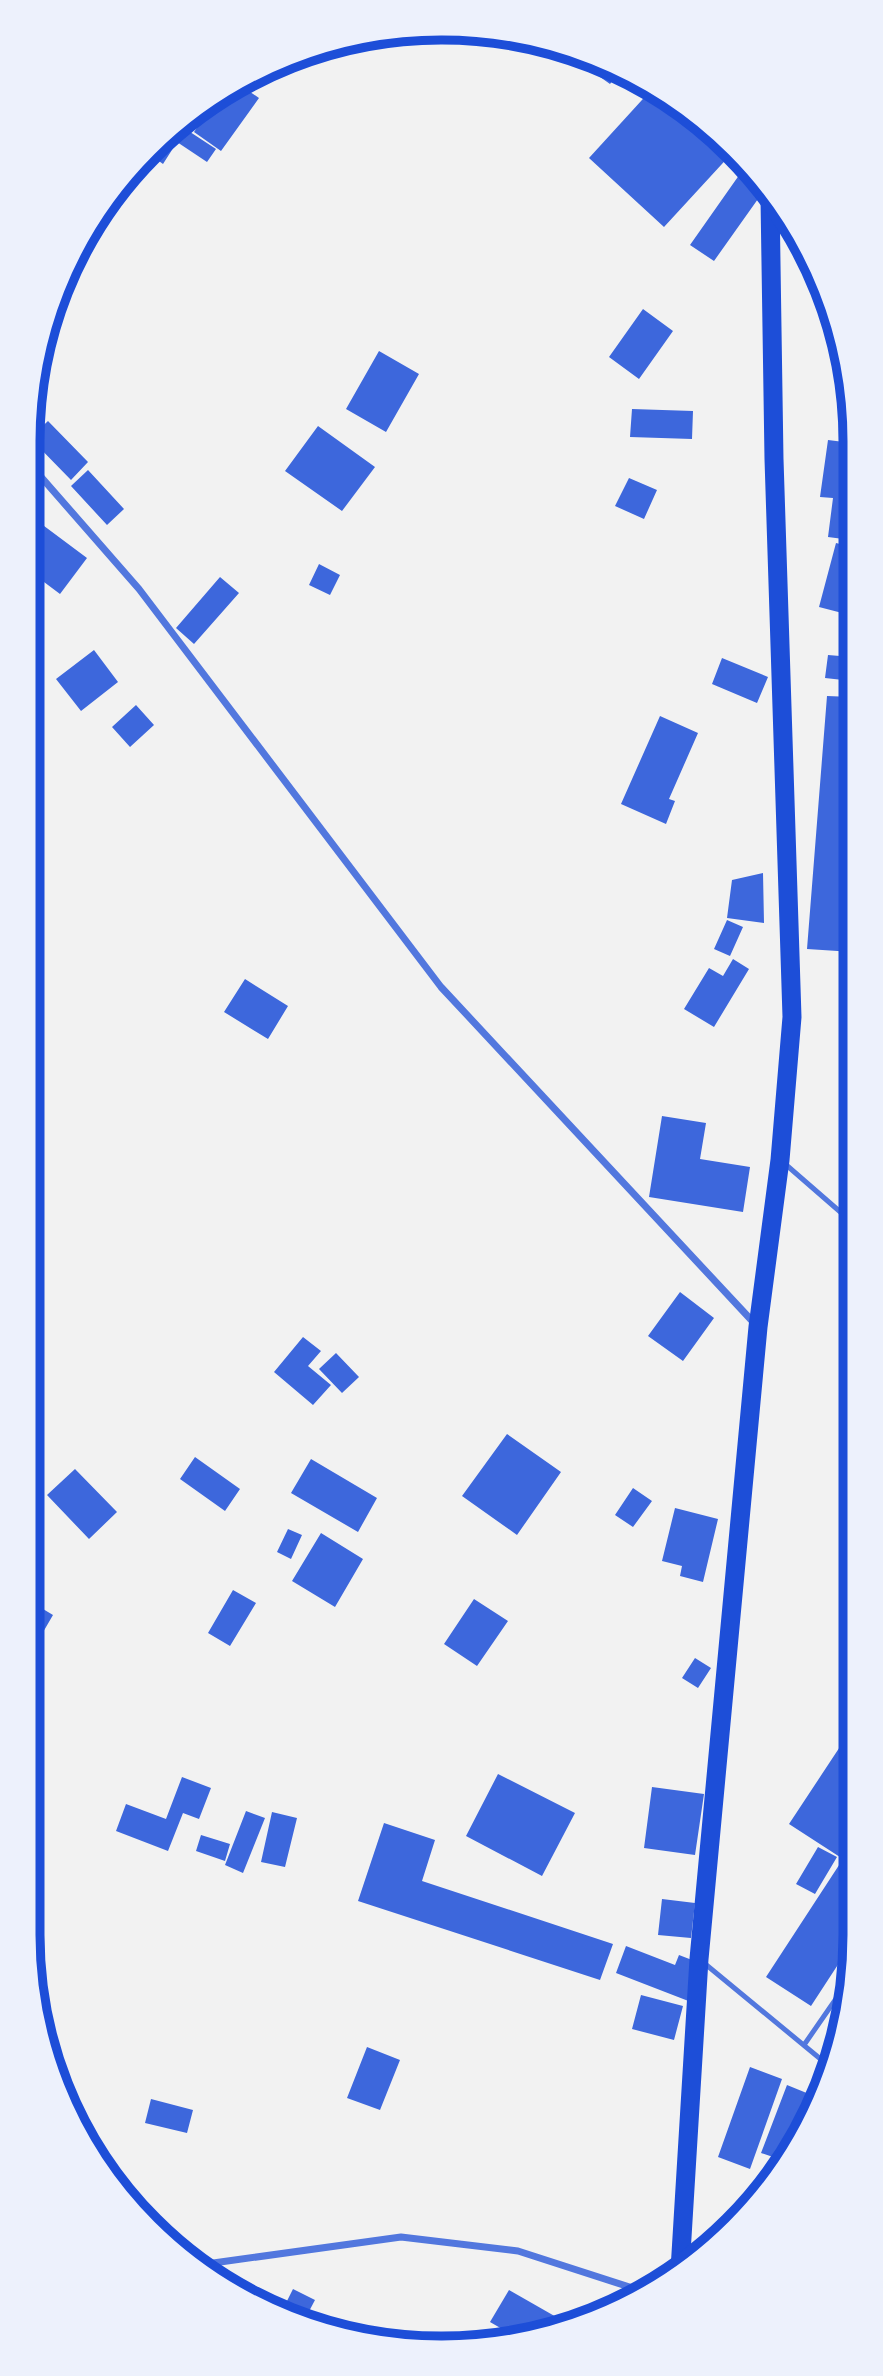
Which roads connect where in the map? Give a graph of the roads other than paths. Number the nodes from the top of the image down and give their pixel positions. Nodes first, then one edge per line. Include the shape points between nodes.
1 (770, 212) edge
2 (40, 476) edge
3 (780, 1160) junction
4 (843, 1214) edge
5 (758, 1327) junction
6 (698, 1959) junction
7 (838, 1997) edge
8 (804, 2045) junction
9 (822, 2060) edge
10 (681, 2256) edge
11 (212, 2263) edge
12 (631, 2288) edge

1 - 3 highway via 792,1017
2 - 5 street via 139,589 441,987
3 - 4 lane
3 - 5 highway
5 - 6 highway
6 - 8 lane
6 - 10 highway
7 - 8 lane
8 - 9 lane
11 - 12 street via 401,2237 518,2250

